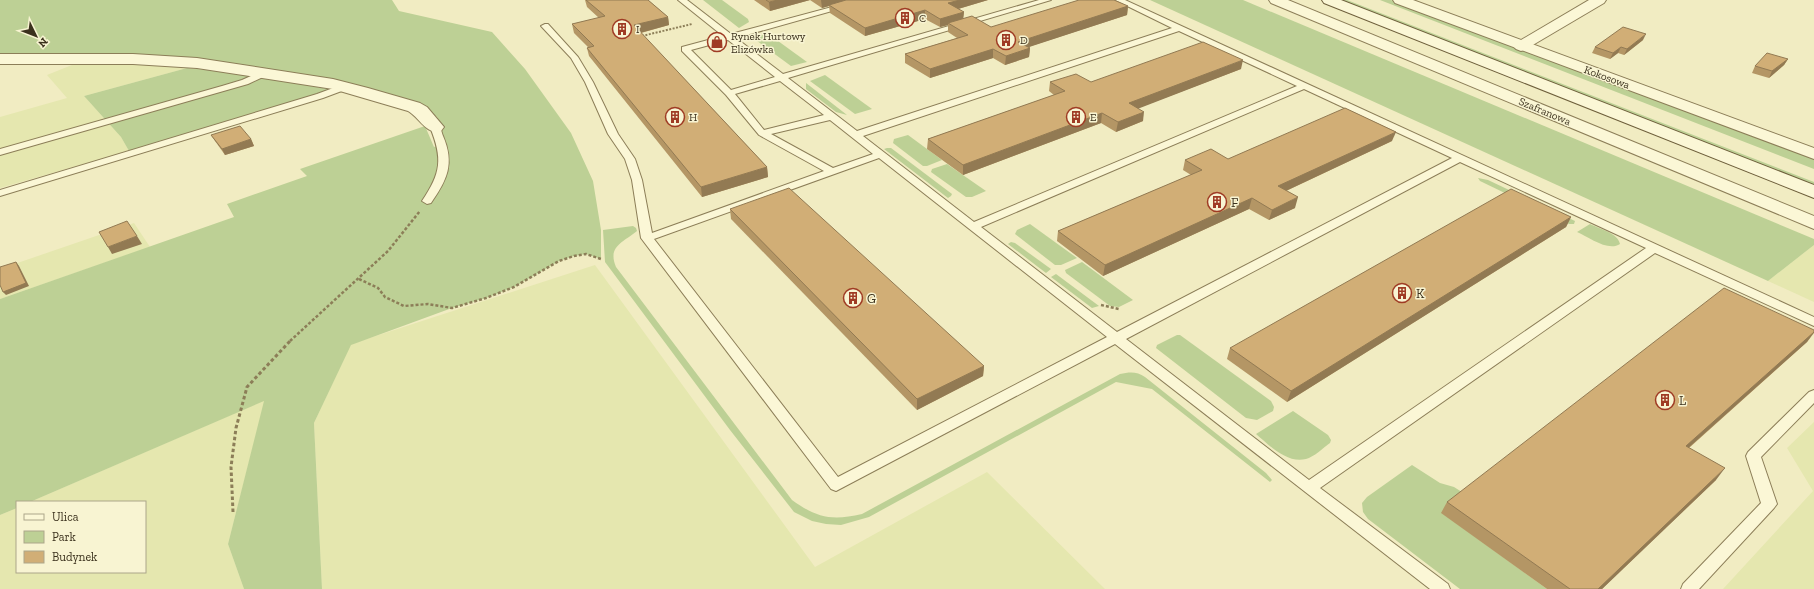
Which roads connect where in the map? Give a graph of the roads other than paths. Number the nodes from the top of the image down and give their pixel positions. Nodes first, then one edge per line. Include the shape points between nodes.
1 (682, 0) edge
2 (867, 0) edge
3 (1046, 0) edge
4 (1119, 0) edge
5 (1276, 0) edge
6 (1329, 0) edge
7 (1363, 0) edge
8 (1400, 0) edge
9 (1599, 0) edge
10 (545, 26) dead end
11 (1179, 28) junction
12 (730, 37) junction
13 (1521, 46) junction
14 (0, 59) edge
15 (262, 74) junction
16 (783, 77) junction
17 (1304, 86) junction
18 (344, 87) junction
19 (729, 93) junction
20 (833, 116) junction
21 (435, 127) joint
22 (762, 133) junction
23 (856, 135) junction
24 (0, 152) edge
25 (881, 154) junction
26 (1814, 154) edge
27 (1460, 158) junction
28 (832, 171) junction
29 (1814, 177) edge
30 (1814, 192) edge
31 (0, 194) edge
32 (427, 201) road end
33 (1814, 223) edge
34 (973, 226) junction
35 (647, 238) junction
36 (1654, 248) junction
37 (1814, 322) edge
38 (1117, 337) junction
39 (1814, 395) edge
40 (1309, 488) junction
41 (1442, 589) edge
42 (1689, 589) edge

1 - 12 lane
2 - 12 lane
3 - 16 lane
4 - 11 lane
5 - 33 street, Szafranowa
6 - 30 street
7 - 29 street
8 - 13 street, Kokosowa
9 - 13 street
10 - 35 lane via 574,56 613,134 630,159 637,180
11 - 17 lane
11 - 23 lane
12 - 16 lane
12 - 19 lane via 685,49
13 - 26 street, Kokosowa
14 - 15 street via 161,60
15 - 18 street
15 - 24 lane via 225,88
16 - 19 lane
16 - 20 lane
17 - 27 lane
17 - 34 lane
18 - 21 street via 414,107
18 - 31 lane
19 - 22 lane
20 - 22 lane
20 - 23 lane
21 - 32 lane via 446,161 437,187
22 - 28 lane
23 - 25 lane
25 - 28 lane
25 - 34 lane
27 - 36 lane
27 - 38 lane
28 - 35 lane
34 - 38 lane
35 - 38 lane via 836,485
36 - 37 lane
36 - 40 lane
38 - 40 lane
39 - 42 lane via 1752,456 1769,504
40 - 41 lane

